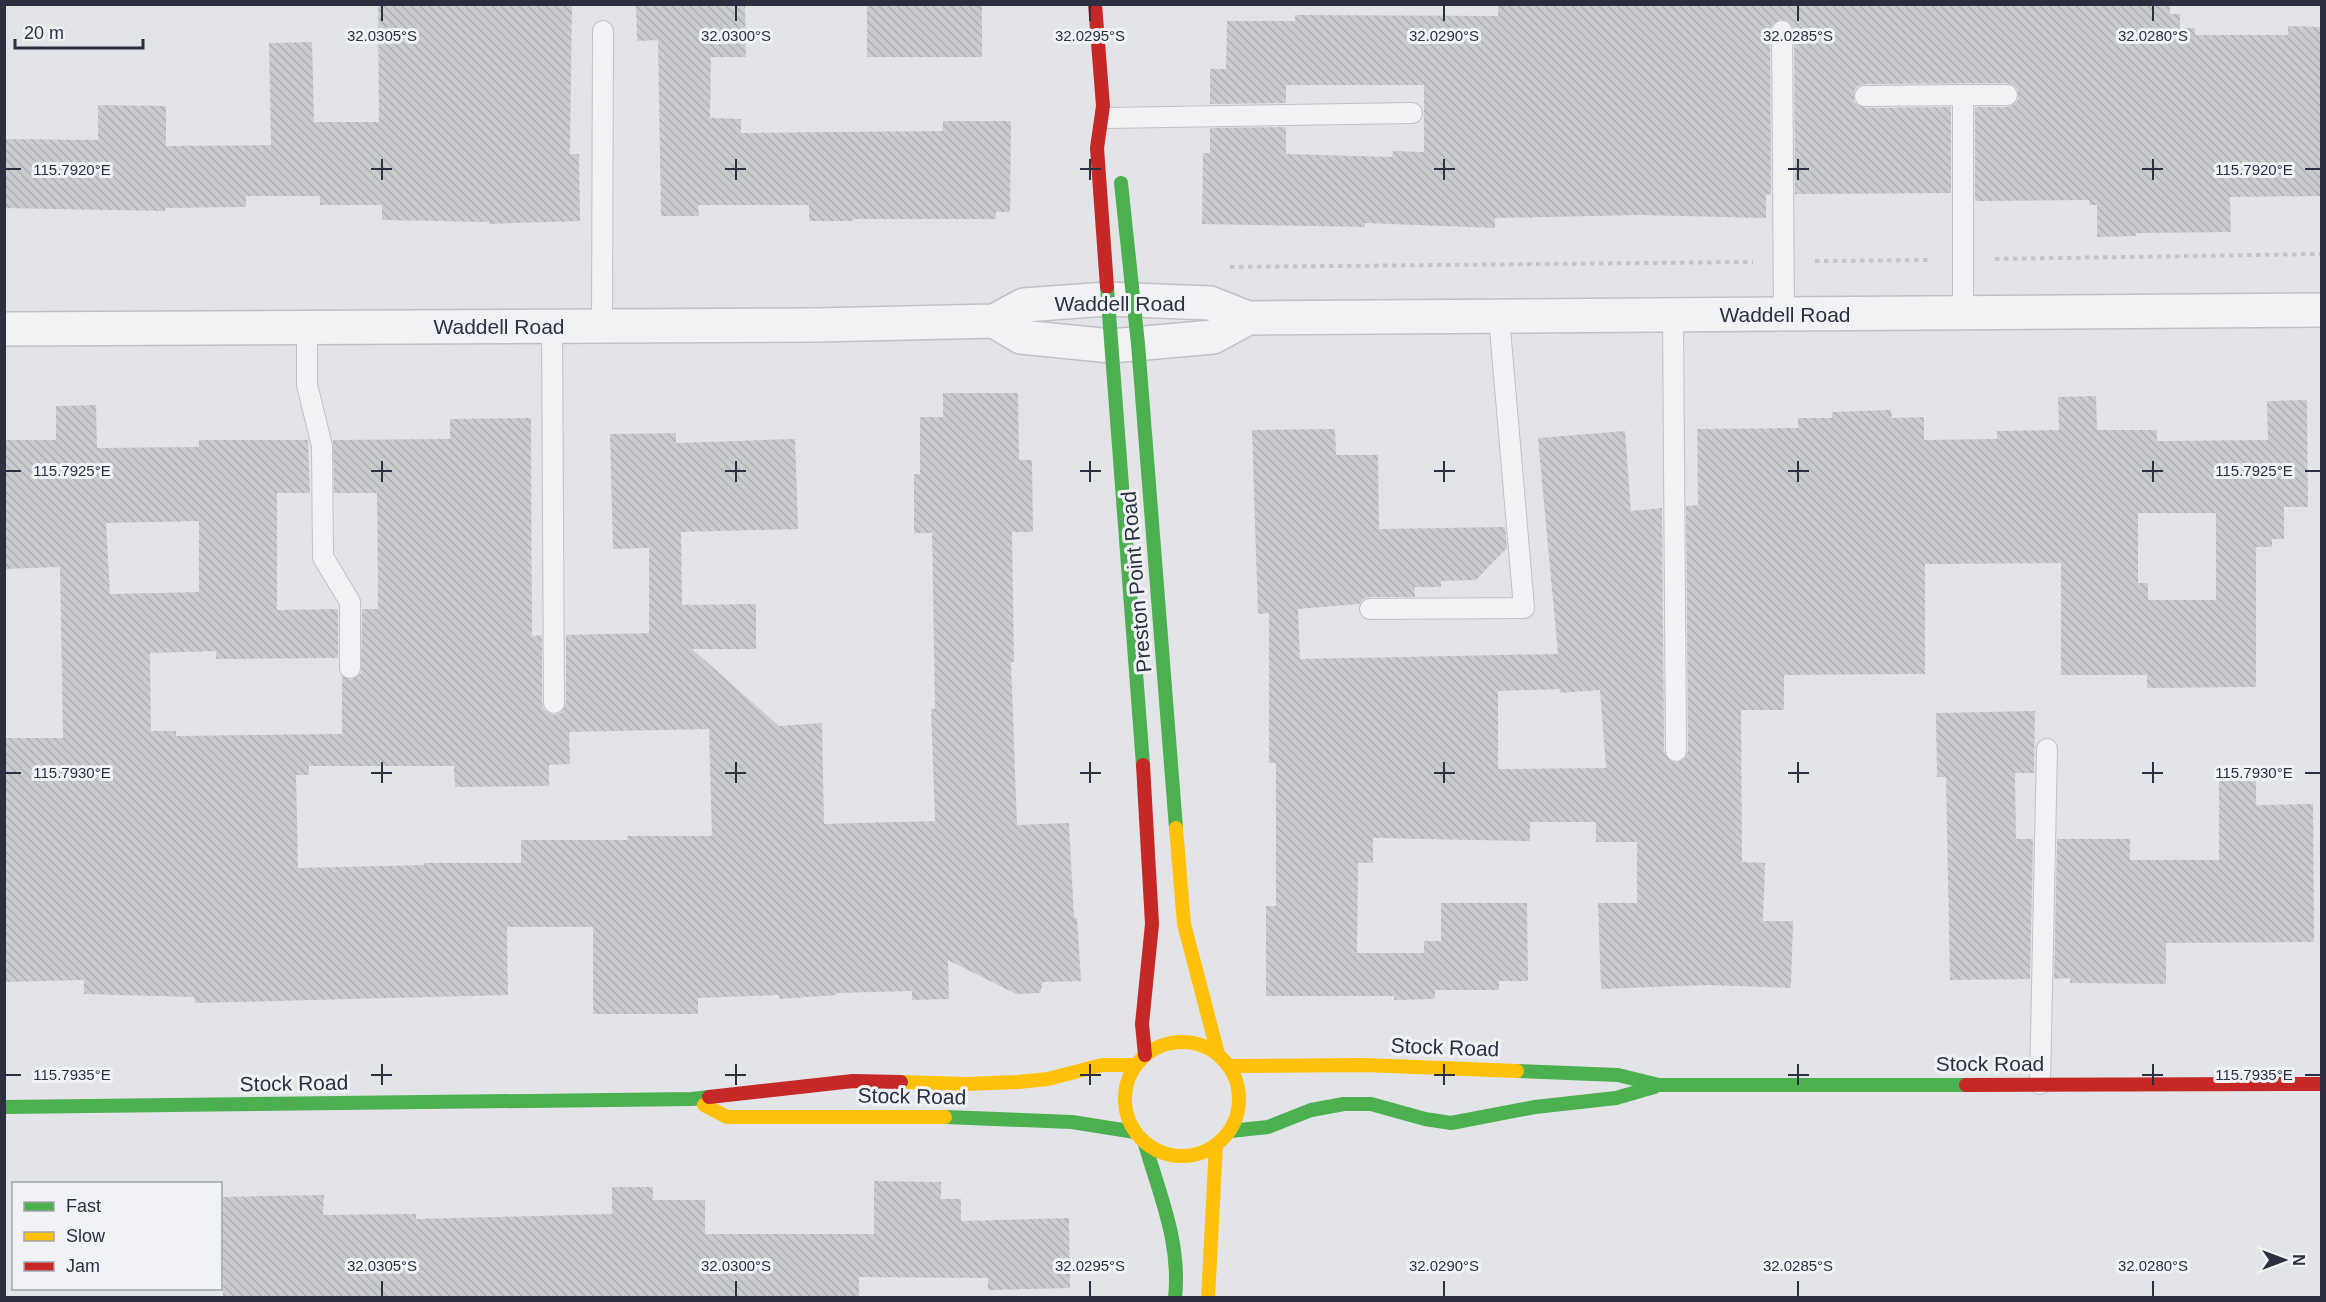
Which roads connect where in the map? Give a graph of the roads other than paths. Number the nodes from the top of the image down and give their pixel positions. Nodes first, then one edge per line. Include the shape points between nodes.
1 (1095, 4) edge
2 (603, 31) dead end
3 (1782, 31) dead end
4 (2007, 94) dead end
5 (1963, 95) junction
6 (1865, 96) dead end
7 (1105, 112) junction
8 (1412, 113) dead end
9 (1114, 137) dead end
10 (1119, 170) dead end
11 (1120, 299) junction
12 (2322, 310) edge
13 (1964, 312) junction
14 (1784, 314) junction
15 (1673, 315) junction
16 (1500, 317) junction
17 (1248, 318) junction
18 (994, 321) junction
19 (552, 326) junction
20 (602, 326) junction
21 (306, 327) junction
22 (4, 329) edge
23 (1125, 345) junction
24 (1370, 609) dead end
25 (350, 668) dead end
26 (554, 704) dead end
27 (2047, 749) dead end
28 (1676, 751) dead end
29 (1218, 1054) junction
30 (1141, 1060) junction
31 (1228, 1066) junction
32 (2040, 1084) junction
33 (2322, 1084) edge
34 (1659, 1086) junction
35 (692, 1099) junction
36 (4, 1107) edge
37 (1230, 1131) junction
38 (1135, 1132) junction
39 (1145, 1144) junction
40 (1216, 1145) junction
41 (1175, 1298) edge
42 (1208, 1298) edge

1 - 7 street, Preston Point Road
2 - 20 lane
3 - 14 lane
4 - 5 lane
5 - 6 lane
5 - 13 lane
7 - 8 lane
7 - 9 street, Preston Point Road
7 - 11 street, Preston Point Road via 1097,148
10 - 11 street, Preston Point Road
11 - 17 street, Waddell Road via 1210,303
11 - 18 street, Waddell Road via 1024,305
11 - 23 street, Preston Point Road
11 - 23 street, Preston Point Road
12 - 13 street, Waddell Road
13 - 14 street, Waddell Road
14 - 15 street, Waddell Road
15 - 16 street, Waddell Road
15 - 28 lane
16 - 17 street, Waddell Road
16 - 24 lane via 1524,608
17 - 23 street, Waddell Road via 1213,337
18 - 20 street, Waddell Road
18 - 23 street, Waddell Road via 1021,337
19 - 20 street, Waddell Road
19 - 21 street, Waddell Road
19 - 26 lane
21 - 22 street, Waddell Road
21 - 25 lane via 307,386 322,446 323,557 350,602
23 - 29 street, Preston Point Road via 1184,924
23 - 30 street, Preston Point Road via 1152,924
27 - 32 lane
29 - 30 street, Stock Road via 1204,1046 1173,1043 1158,1047
29 - 31 street, Stock Road
30 - 35 street, Stock Road via 1018,1082 853,1081
30 - 38 street, Stock Road via 1125,1089 1128,1118
31 - 34 street, Stock Road via 1364,1065 1618,1075
31 - 37 street, Stock Road via 1239,1095
32 - 33 street, Stock Road
32 - 34 street, Stock Road
34 - 37 street, Stock Road via 1616,1098 1535,1107 1451,1123 1371,1104 1344,1104 1311,1110 1268,1127
35 - 36 street, Stock Road
35 - 38 street, Stock Road via 727,1117 963,1117 1072,1122
37 - 40 street, Stock Road
38 - 39 street, Stock Road
39 - 40 street, Stock Road via 1162,1154 1181,1157
39 - 41 street via 1173,1231 1178,1282
40 - 42 street

